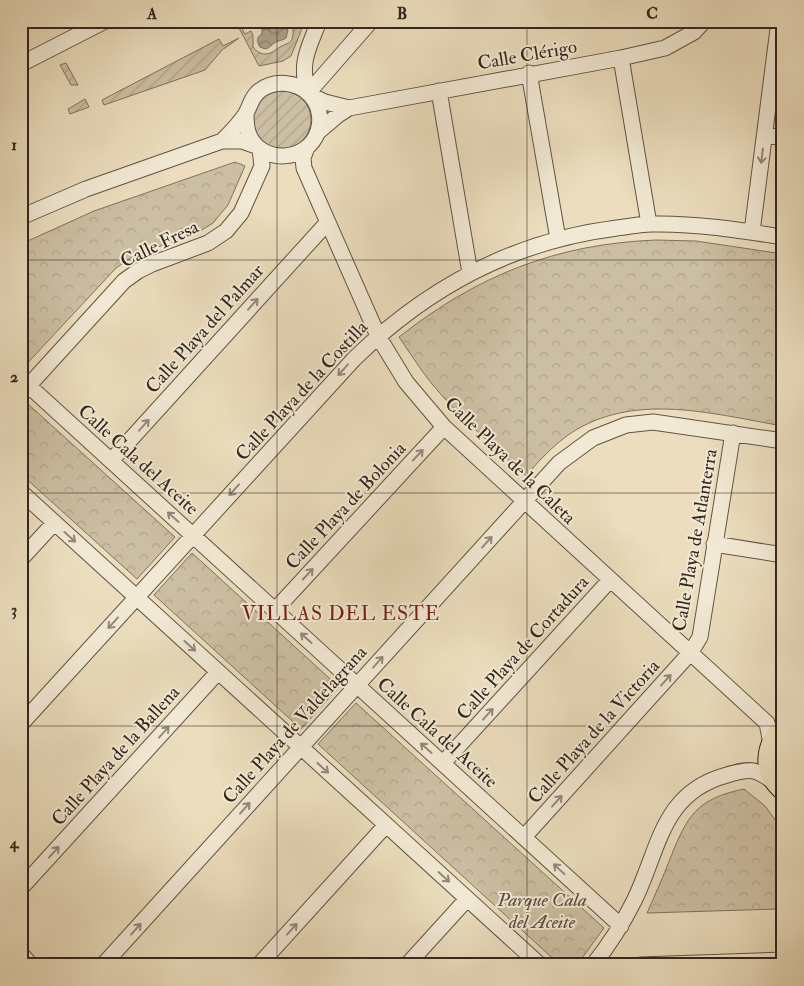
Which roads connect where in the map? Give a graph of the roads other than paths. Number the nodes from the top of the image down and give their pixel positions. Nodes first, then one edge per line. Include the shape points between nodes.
1 (105, 21) edge
2 (319, 21) edge
3 (371, 21) edge
4 (704, 21) edge
5 (779, 21) edge
6 (780, 41) edge
7 (621, 58) junction
8 (304, 62) junction
9 (21, 64) edge
10 (529, 74) junction
11 (280, 83) junction
12 (439, 91) junction
13 (309, 94) junction
14 (349, 108) junction
15 (246, 113) junction
16 (318, 132) junction
17 (764, 135) junction
18 (783, 137) edge
19 (222, 141) junction
20 (307, 147) junction
21 (258, 148) junction
22 (282, 157) junction
23 (262, 166) junction
24 (304, 168) junction
25 (21, 217) edge
26 (327, 223) junction
27 (649, 224) junction
28 (752, 232) junction
29 (783, 238) edge
30 (558, 239) junction
31 (470, 273) junction
32 (378, 336) junction
33 (25, 390) edge
34 (444, 427) junction
35 (733, 433) junction
36 (783, 441) edge
37 (111, 460) junction
38 (21, 492) edge
39 (524, 502) junction
40 (54, 522) junction
41 (193, 535) junction
42 (714, 544) junction
43 (783, 554) edge
44 (21, 559) edge
45 (610, 580) junction
46 (137, 597) junction
47 (275, 610) junction
48 (691, 652) junction
49 (218, 672) junction
50 (357, 685) junction
51 (21, 724) edge
52 (783, 724) edge
53 (775, 725) edge
54 (300, 747) junction
55 (770, 748) junction
56 (443, 763) junction
57 (754, 770) junction
58 (780, 787) edge
59 (386, 825) junction
60 (524, 837) junction
61 (21, 888) edge
62 (467, 898) junction
63 (621, 926) junction
64 (21, 954) edge
65 (783, 960) edge
66 (602, 962) edge
67 (31, 965) edge
68 (103, 965) edge
69 (260, 965) edge
70 (407, 965) edge
71 (540, 965) edge
72 (640, 965) edge

1 - 9 street
2 - 8 street
3 - 13 street
4 - 7 street, Calle Clérigo via 694,32 665,48
5 - 6 street
6 - 17 street
7 - 10 street, Calle Clérigo
7 - 27 street
8 - 11 street
8 - 13 street
10 - 12 street, Calle Clérigo
10 - 30 street
11 - 13 street via 292,84
11 - 15 street via 258,92
12 - 14 street, Calle Clérigo
12 - 31 street
13 - 14 street, Calle Clérigo
13 - 16 street via 318,107
14 - 16 street, Calle Clérigo
15 - 19 street
15 - 21 street via 249,136
16 - 20 street
17 - 18 street
17 -> 28 street
19 - 21 street via 242,141
19 - 25 street via 86,189
20 - 22 street
20 - 24 street
21 - 22 street
21 - 23 street
22 - 23 street
22 - 24 street
23 - 33 street, Calle Fresa via 241,213 226,230 208,243 152,264 124,281
24 - 26 street, Calle Playa de la Caleta
26 - 32 street, Calle Playa de la Caleta
37 -> 26 street, Calle Playa del Palmar
27 - 28 street, Calle Playa de la Costilla via 692,224
27 - 30 street, Calle Playa de la Costilla via 597,230
28 - 29 street, Calle Playa de la Costilla
30 - 31 street, Calle Playa de la Costilla via 516,252
31 - 32 street, Calle Playa de la Costilla via 431,295
32 - 34 street, Calle Playa de la Caleta via 406,382
32 -> 41 street, Calle Playa de la Costilla
33 - 37 street, Calle Cala del Aceite
34 - 39 street, Calle Playa de la Caleta
47 -> 34 street, Calle Playa de Bolonia
35 - 36 street, Calle Playa de Valdelagrana
35 - 39 street, Calle Playa de Valdelagrana via 653,422 626,425 593,438 560,463
35 - 42 street, Calle Playa de Atlanterra
41 -> 37 street, Calle Cala del Aceite
38 - 40 street
39 - 45 street, Calle Playa de la Caleta
50 -> 39 street, Calle Playa de Valdelagrana
40 - 44 street
40 -> 46 street
41 - 46 street, Calle Playa de la Costilla
41 - 47 street, Calle Cala del Aceite
42 - 43 street
42 - 48 street, Calle Playa de Atlanterra via 700,637
45 - 48 street, Calle Playa de la Caleta
56 -> 45 street, Calle Playa de Cortadura
46 -> 49 street
46 -> 51 street, Calle Playa de la Costilla
50 -> 47 street, Calle Cala del Aceite
48 - 53 street, Calle Playa de la Caleta
60 -> 48 street, Calle Playa de la Victoria
49 - 54 street
61 -> 49 street, Calle Playa de la Ballena
50 - 54 street, Calle Playa de Valdelagrana
56 -> 50 street, Calle Cala del Aceite
52 - 53 street
53 - 55 main road
54 -> 59 street
68 -> 54 street, Calle Playa de Valdelagrana
55 - 57 street
55 - 58 main road via 770,773
56 - 60 street, Calle Cala del Aceite
57 - 58 street
57 - 63 street via 708,782 678,805 664,828
59 -> 62 street
69 -> 59 street
63 -> 60 street, Calle Cala del Aceite
62 - 70 street
62 - 71 street
63 - 66 street
64 - 67 street
65 - 72 street

